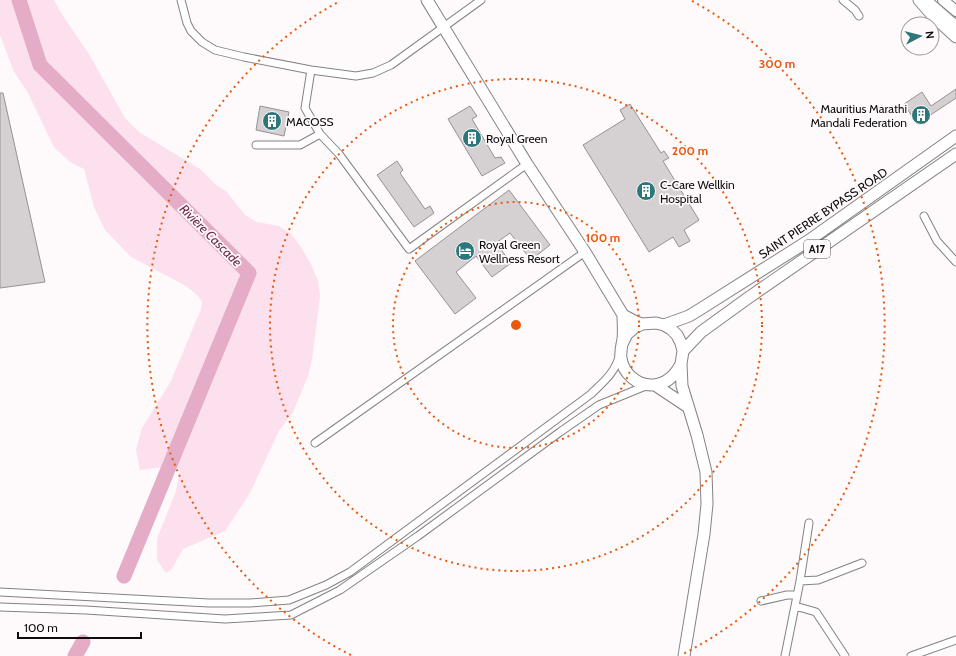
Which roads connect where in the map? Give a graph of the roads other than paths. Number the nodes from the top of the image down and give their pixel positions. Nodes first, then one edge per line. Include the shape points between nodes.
1 (181, 0) edge
2 (427, 0) edge
3 (481, 0) edge
4 (843, 0) edge
5 (919, 0) edge
6 (926, 0) edge
7 (943, 0) edge
8 (956, 11) edge
9 (859, 16) dead end
10 (956, 26) edge
11 (443, 27) junction
12 (956, 36) edge
13 (311, 70) junction
14 (320, 134) junction
15 (956, 136) edge
16 (256, 145) dead end
17 (956, 154) edge
18 (527, 164) junction
19 (924, 216) dead end
20 (585, 252) junction
21 (956, 262) edge
22 (623, 314) junction
23 (642, 324) junction
24 (664, 325) junction
25 (622, 345) junction
26 (683, 351) junction
27 (681, 364) junction
28 (652, 385) junction
29 (688, 407) junction
30 (315, 443) dead end
31 (809, 523) dead end
32 (862, 563) dead end
33 (800, 581) junction
34 (0, 592) edge
35 (797, 596) junction
36 (761, 601) dead end
37 (795, 606) junction
38 (0, 607) edge
39 (956, 640) edge
40 (684, 656) edge
41 (785, 656) edge
42 (845, 656) edge
43 (911, 656) edge

1 - 13 street via 191,30 209,47 244,57
2 - 11 main road
3 - 11 street
4 - 9 street
5 - 12 main road
6 - 10 main road
7 - 8 main road
11 - 13 street via 391,65 372,74 356,76
11 - 18 main road
13 - 14 street via 305,108
14 - 16 street via 300,145
14 - 18 street via 339,154 409,249
15 - 24 main road, SAINT PIERRE BYPASS ROAD / A17 via 808,241 702,308
17 - 26 main road, A17 via 742,302 701,332
18 - 20 main road
19 - 21 street via 937,242
20 - 22 main road
20 - 30 street
22 - 23 main road
22 - 25 main road
23 - 24 main road, A17
23 - 25 main road via 627,334
24 - 26 main road via 677,335
25 - 28 main road via 621,358 630,376 638,382
25 - 34 street via 610,376 591,394 350,572 289,600 208,603
26 - 27 main road
27 - 28 main road via 671,378 664,383
27 - 29 main road via 682,386
28 - 29 main road
28 - 38 street via 600,405 340,590 292,615 225,619
29 - 40 main road via 706,472 707,504
31 - 33 street
32 - 33 street via 818,580
33 - 35 street
35 - 36 street via 787,595
35 - 37 street
37 - 41 street
37 - 42 street via 816,612
39 - 43 street

